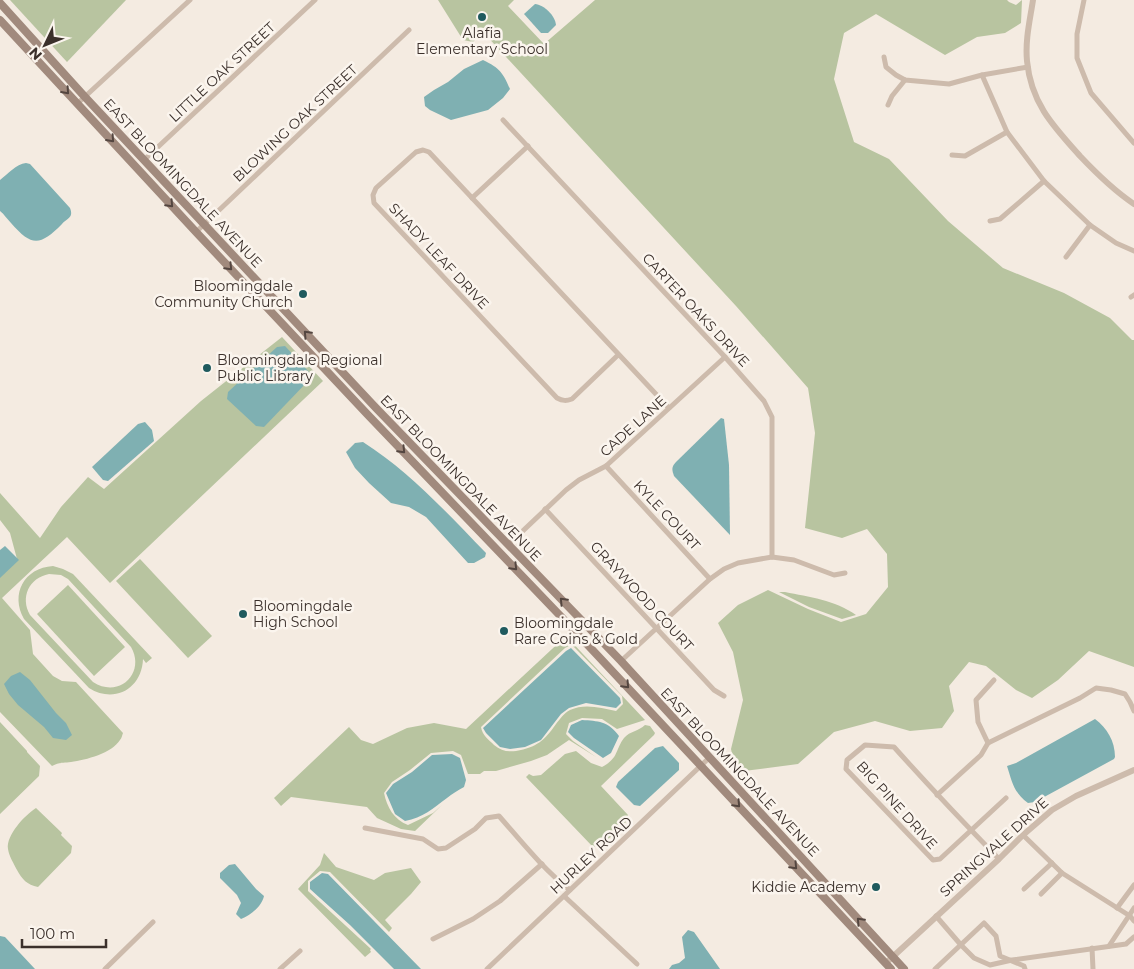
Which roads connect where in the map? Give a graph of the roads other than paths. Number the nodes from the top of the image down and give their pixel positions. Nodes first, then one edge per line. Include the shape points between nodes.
1 (190, 0) edge
2 (315, 0) edge
3 (1032, 0) edge
4 (1084, 0) edge
5 (0, 3) edge
6 (0, 20) edge
7 (409, 30) dead end
8 (884, 57) dead end
9 (1028, 67) junction
10 (982, 75) junction
11 (905, 80) junction
12 (85, 97) junction
13 (78, 104) junction
14 (888, 105) dead end
15 (503, 120) dead end
16 (1006, 132) junction
17 (1134, 143) edge
18 (528, 146) junction
19 (952, 155) dead end
20 (144, 160) junction
21 (1044, 181) junction
22 (472, 198) junction
23 (1134, 204) edge
24 (990, 221) dead end
25 (204, 224) junction
26 (1090, 226) junction
27 (196, 232) junction
28 (1134, 251) edge
29 (1066, 257) dead end
30 (618, 355) junction
31 (725, 357) junction
32 (376, 408) junction
33 (669, 408) junction
34 (368, 415) junction
35 (606, 466) junction
36 (546, 509) junction
37 (508, 545) junction
38 (500, 553) junction
39 (772, 557) junction
40 (845, 573) dead end
41 (710, 579) junction
42 (582, 621) junction
43 (570, 626) junction
44 (656, 628) junction
45 (621, 661) junction
46 (994, 680) dead end
47 (724, 696) dead end
48 (1134, 712) edge
49 (988, 744) junction
50 (710, 757) junction
51 (702, 765) junction
52 (1134, 770) edge
53 (937, 795) junction
54 (1006, 798) dead end
55 (365, 828) dead end
56 (972, 830) junction
57 (1023, 835) junction
58 (998, 859) junction
59 (1052, 863) junction
60 (542, 864) junction
61 (1062, 873) junction
62 (1134, 885) edge
63 (1024, 889) dead end
64 (570, 890) junction
65 (1041, 894) dead end
66 (564, 896) junction
67 (1118, 908) junction
68 (1134, 908) edge
69 (936, 916) junction
70 (1129, 916) junction
71 (1134, 920) edge
72 (153, 922) dead end
73 (1134, 937) edge
74 (434, 939) dead end
75 (961, 945) junction
76 (1109, 946) junction
77 (1092, 948) junction
78 (300, 951) dead end
79 (893, 956) junction
80 (1012, 960) junction
81 (637, 964) dead end
82 (888, 966) edge
83 (105, 969) edge
84 (280, 969) edge
85 (487, 969) edge
86 (904, 969) edge
87 (935, 969) edge
88 (1025, 969) edge
89 (1093, 969) edge

1 - 12 street
2 - 20 street, LITTLE OAK STREET
3 - 9 street
4 - 17 street via 1077,34 1077,58 1091,93
5 - 12 main road, EAST BLOOMINGDALE AVENUE
6 -> 13 main road, EAST BLOOMINGDALE AVENUE
7 - 25 street, BLOWING OAK STREET
8 - 11 street via 886,67
9 - 10 street
9 - 23 street via 1039,103 1052,124 1100,177
10 - 11 street via 949,84
10 - 16 street
11 - 14 street
12 - 13 street
12 - 20 main road, EAST BLOOMINGDALE AVENUE
13 -> 27 main road, EAST BLOOMINGDALE AVENUE
15 - 18 street, CARTER OAKS DRIVE
16 - 19 street via 964,156
16 - 21 street
18 - 22 street
18 - 31 street, CARTER OAKS DRIVE
20 - 25 main road, EAST BLOOMINGDALE AVENUE
21 - 24 street via 1000,218
21 - 26 street
22 - 30 street, SHADY LEAF DRIVE
22 - 30 street, SHADY LEAF DRIVE via 429,152 423,150 416,152 376,188 373,195 374,203 557,398 562,401 572,399
25 - 27 street, BLOWING OAK STREET
32 -> 25 main road, EAST BLOOMINGDALE AVENUE
26 - 28 street
26 - 29 street
27 -> 34 main road, EAST BLOOMINGDALE AVENUE
30 - 33 street, SHADY LEAF DRIVE
31 - 33 street, CADE LANE
31 - 39 street, CARTER OAKS DRIVE via 764,401 772,417
32 - 34 main road
32 - 37 main road, EAST BLOOMINGDALE AVENUE
33 - 35 street, CADE LANE
34 -> 38 main road, EAST BLOOMINGDALE AVENUE
35 - 36 street, CADE LANE via 579,480
35 - 41 street, KYLE COURT
36 - 37 street, CADE LANE
36 - 44 street, GRAYWOOD COURT
37 - 38 main road
42 -> 37 main road, EAST BLOOMINGDALE AVENUE
38 -> 43 main road, EAST BLOOMINGDALE AVENUE
39 - 40 street via 794,560 834,575
39 - 41 street via 738,563
41 - 44 street
42 - 43 main road
42 - 45 main road, EAST BLOOMINGDALE AVENUE
43 -> 51 main road, EAST BLOOMINGDALE AVENUE
44 - 45 street
44 - 47 street, GRAYWOOD COURT via 714,690
45 - 50 main road, EAST BLOOMINGDALE AVENUE
46 - 49 street via 976,700 978,722
48 - 49 street via 1125,694 1096,688
49 - 53 street via 981,755
50 - 51 street, HURLEY ROAD
79 -> 50 main road, EAST BLOOMINGDALE AVENUE
51 - 64 street, HURLEY ROAD
51 -> 82 main road, EAST BLOOMINGDALE AVENUE
52 - 57 street, SPRINGVALE DRIVE via 1052,810
53 - 56 street, BIG PINE DRIVE
53 - 56 street, BIG PINE DRIVE via 894,747 865,745 847,760 846,769 933,860 940,859
54 - 56 street, BIG PINE DRIVE
55 - 60 street via 423,839 438,849 446,848 486,818 499,816
56 - 58 street, BIG PINE DRIVE
57 - 58 street, SPRINGVALE DRIVE
57 - 59 street
58 - 69 street, SPRINGVALE DRIVE
59 - 61 street
59 - 63 street
60 - 64 street
60 - 74 street via 500,901
61 - 65 street
61 - 67 street
62 - 67 street
64 - 66 street, HURLEY ROAD
66 - 81 street
66 - 85 street, HURLEY ROAD
67 - 70 street
68 - 70 street
69 - 75 street
69 - 79 street, SPRINGVALE DRIVE
70 - 71 street
70 - 76 street
72 - 83 street
73 - 76 street via 1126,944
75 - 80 street via 974,958 990,965
75 - 80 street via 984,923 996,936 1000,956
75 - 87 street
76 - 77 street
77 - 80 street
77 - 89 street
78 - 84 street
79 - 82 street, SPRINGVALE DRIVE
79 - 86 main road, EAST BLOOMINGDALE AVENUE
80 - 88 street

